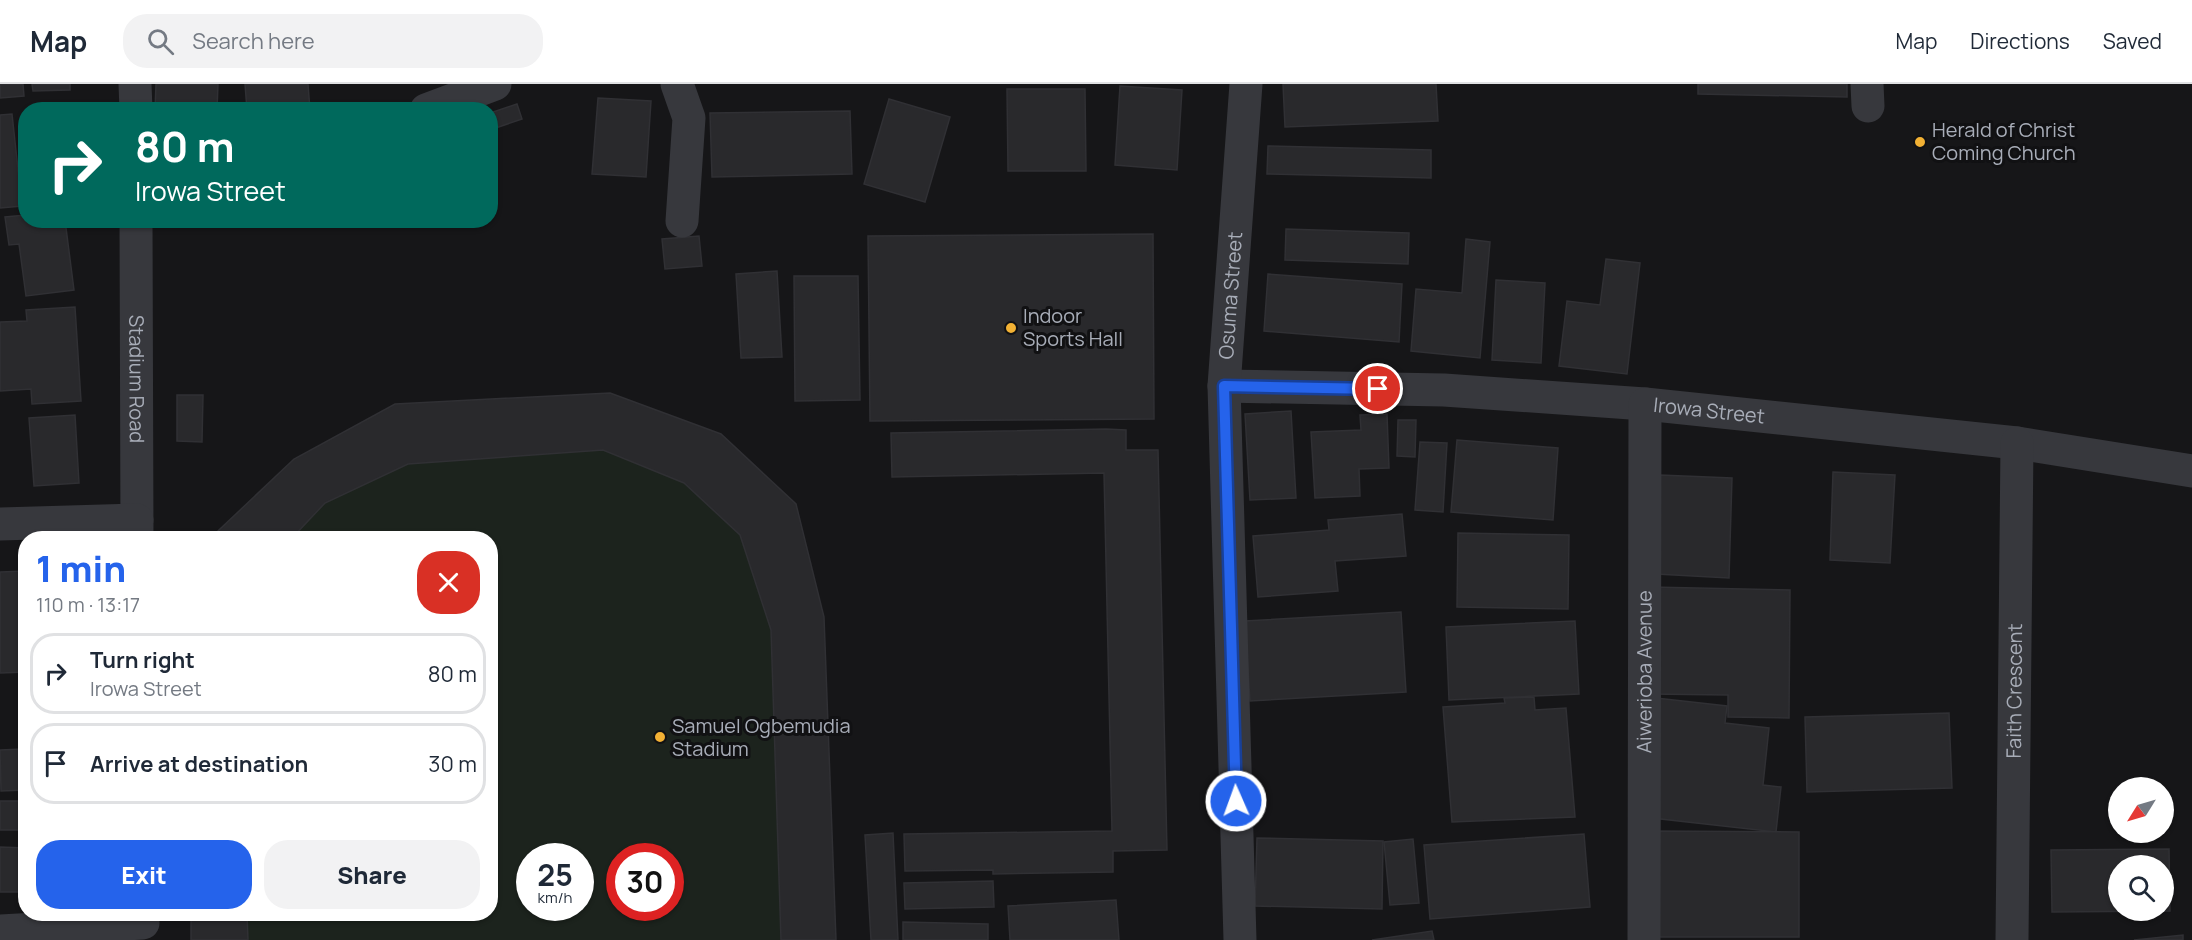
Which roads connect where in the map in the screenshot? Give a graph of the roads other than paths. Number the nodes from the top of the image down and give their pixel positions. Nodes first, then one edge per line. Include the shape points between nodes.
1 (135, 84) edge
2 (495, 84) edge
3 (677, 84) edge
4 (1246, 84) edge
5 (136, 102) edge
6 (447, 102) edge
7 (682, 221) dead end
8 (136, 228) edge
9 (1224, 386) junction
10 (1645, 404) junction
11 (2017, 444) junction
12 (2192, 471) edge
13 (0, 524) edge
14 (137, 530) edge
15 (144, 926) edge
16 (0, 931) edge
17 (1240, 940) edge
18 (1644, 940) edge
19 (2012, 940) edge

1 - 5 street
2 - 6 street
3 - 7 street via 689,118
4 - 9 street, Osuma Street
8 - 14 street, Stadium Road
9 - 10 street, Irowa Street via 1444,390
9 - 17 street, Osuma Street
10 - 11 street, Irowa Street
10 - 18 street, Aiwerioba Avenue
11 - 12 street, Irowa Street
11 - 19 street, Faith Crescent
13 - 14 street
15 - 16 street

